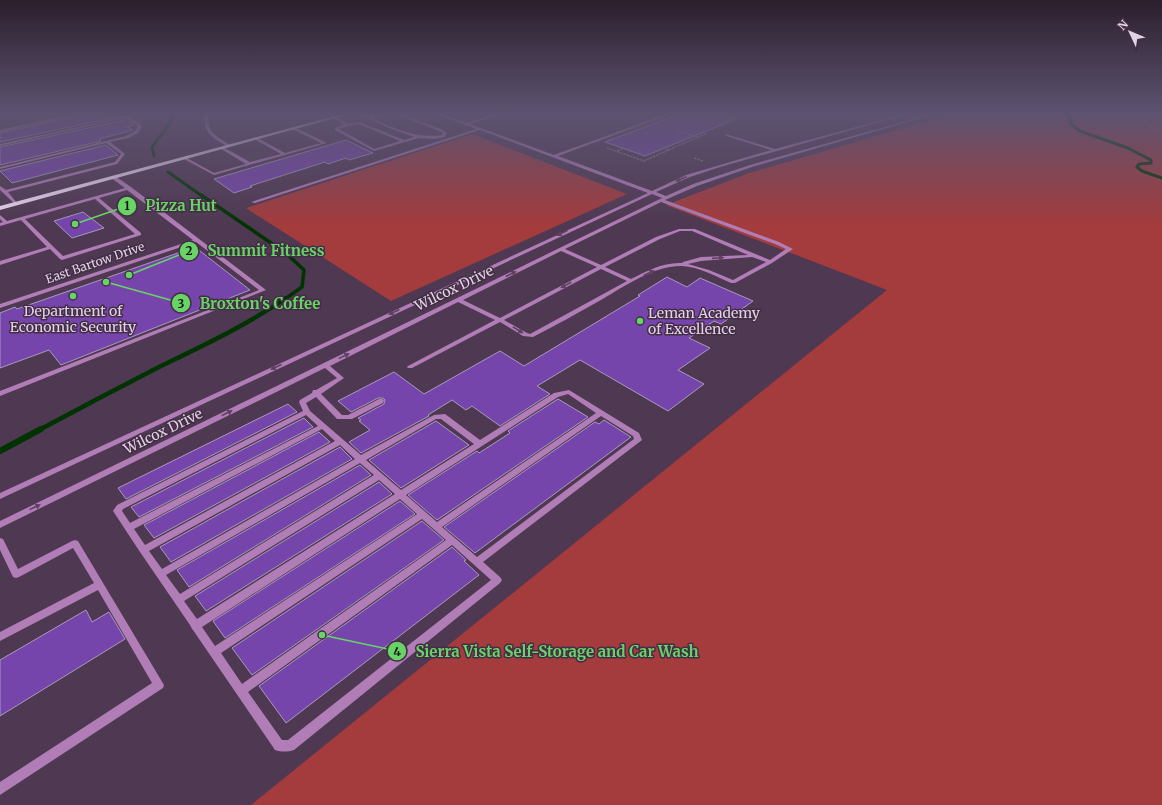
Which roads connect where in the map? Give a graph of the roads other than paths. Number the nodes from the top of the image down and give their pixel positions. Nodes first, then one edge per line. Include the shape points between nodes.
1 (68, 152) edge
2 (120, 152) edge
3 (208, 152) edge
4 (228, 152) edge
5 (280, 152) edge
6 (294, 152) edge
7 (409, 152) edge
8 (543, 152) edge
9 (567, 152) edge
10 (770, 152) edge
11 (802, 152) edge
12 (285, 154) junction
13 (386, 154) dead end
14 (555, 156) junction
15 (391, 157) junction
16 (184, 158) junction
17 (250, 164) junction
18 (0, 168) edge
19 (113, 177) junction
20 (0, 187) edge
21 (129, 188) junction
22 (4, 192) junction
23 (652, 192) junction
24 (96, 198) junction
25 (667, 198) junction
26 (661, 200) junction
27 (253, 202) dead end
28 (15, 203) junction
29 (0, 208) edge
30 (0, 216) edge
31 (22, 219) junction
32 (6, 223) junction
33 (0, 225) edge
34 (198, 240) junction
35 (51, 247) junction
36 (560, 249) junction
37 (753, 255) junction
38 (770, 262) junction
39 (0, 263) edge
40 (683, 264) junction
41 (601, 267) junction
42 (631, 281) junction
43 (458, 300) junction
44 (0, 306) edge
45 (500, 320) junction
46 (324, 365) junction
47 (410, 367) dead end
48 (315, 392) junction
49 (0, 394) edge
50 (382, 401) dead end
51 (307, 412) junction
52 (601, 412) junction
53 (323, 426) junction
54 (341, 441) junction
55 (480, 444) junction
56 (361, 459) junction
57 (380, 476) junction
58 (401, 495) junction
59 (0, 496) edge
60 (423, 514) junction
61 (0, 524) edge
62 (437, 526) junction
63 (129, 528) junction
64 (452, 540) junction
65 (1, 544) edge
66 (143, 550) junction
67 (477, 562) junction
68 (160, 574) junction
69 (100, 584) junction
70 (178, 600) junction
71 (196, 626) junction
72 (0, 637) edge
73 (214, 652) junction
74 (241, 691) junction
75 (0, 789) edge

1 - 18 street
2 - 22 street via 123,154 116,163
3 - 16 main road
4 - 17 street
5 - 12 street
6 - 12 street
7 - 15 street
8 - 14 street
9 - 14 street
10 -> 23 street, Wilcox Drive via 688,176
11 - 25 street, Wilcox Drive via 701,183
12 - 17 street
13 - 15 street
14 - 23 street
15 - 27 street
16 - 17 street via 214,174
16 - 19 main road
19 - 21 street
19 - 28 main road
20 - 22 street
21 - 24 street
21 - 34 street
22 - 28 street
23 - 25 street
23 -> 59 street, Wilcox Drive
24 - 31 street
24 - 35 street via 139,234 62,258
25 - 26 street, Wilcox Drive
26 - 36 street, Wilcox Drive
26 - 38 street via 790,249
28 - 29 main road
30 - 32 street
31 - 32 street
31 - 35 street
32 - 33 street
34 - 44 street, East Bartow Drive
34 - 49 street via 263,290
35 - 39 street
36 - 41 street
43 -> 36 street, Wilcox Drive
37 - 38 street
40 -> 37 street via 701,259
37 - 41 street via 693,230 679,230
38 - 40 street via 733,282 696,266
42 -> 40 street via 661,267
41 - 42 street
41 -> 45 street
45 -> 42 street via 531,336
43 - 45 street
46 -> 43 street, Wilcox Drive
45 - 47 street
46 - 48 street via 341,378
61 -> 46 street, Wilcox Drive
48 - 50 street via 340,417 349,417
48 - 51 street via 302,402
51 - 53 street
51 - 63 street via 120,507 117,511
52 - 55 street via 568,392 562,393
52 - 62 street
52 - 67 street via 636,435 638,440
53 - 54 street
53 - 63 street
54 - 56 street
54 - 66 street
55 - 56 street via 442,416
55 - 58 street
56 - 57 street
56 - 68 street
57 - 58 street
57 - 70 street
58 - 60 street
58 - 71 street
60 - 62 street
60 - 73 street
62 - 64 street
63 - 66 street
64 - 67 street
64 - 74 street
65 - 69 street via 16,574 75,544
66 - 68 street
67 - 74 street via 497,580 290,746 279,746
68 - 70 street
69 - 72 street
69 - 75 street via 160,686
70 - 71 street
71 - 73 street
73 - 74 street

